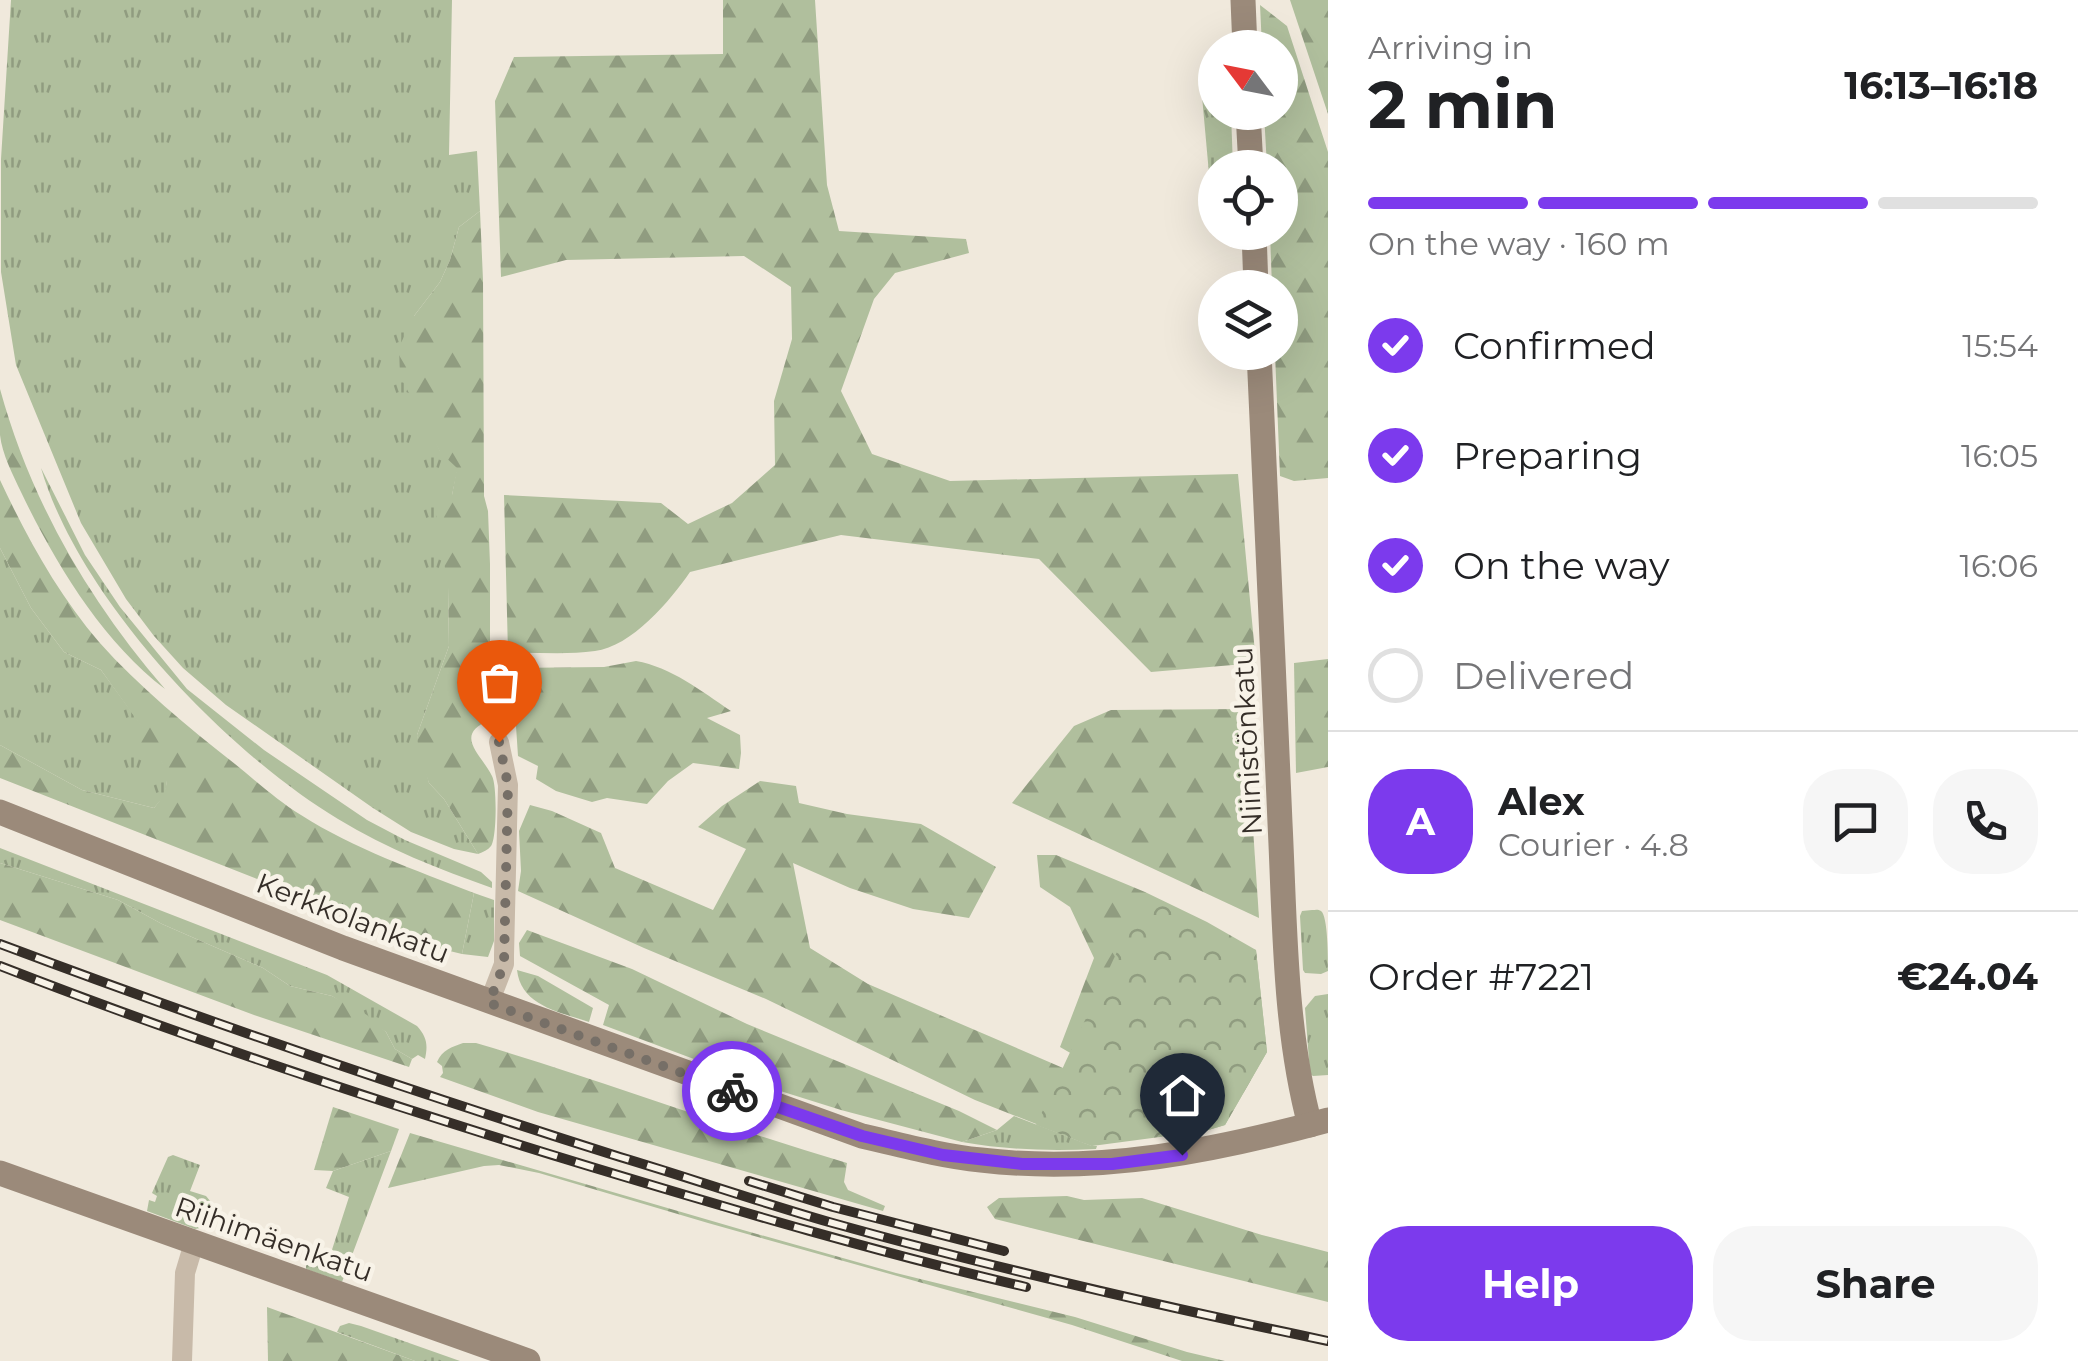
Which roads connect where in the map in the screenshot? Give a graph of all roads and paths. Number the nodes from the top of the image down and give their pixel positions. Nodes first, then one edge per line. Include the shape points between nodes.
1 (1243, 0) edge
2 (1244, 30) edge
3 (1260, 370) edge
4 (499, 742) dead end
5 (0, 812) edge
6 (489, 1003) junction
7 (1319, 1122) edge
8 (0, 1175) edge
9 (194, 1244) junction
10 (182, 1361) edge
11 (528, 1361) edge

1 - 2 street
3 - 7 street, Niinistönkatu via 1292,1028 1299,1084
4 - 6 street via 508,785 504,964
5 - 6 street, Kerkkolankatu
6 - 7 street, Kerkkolankatu via 847,1131 943,1155 1112,1164 1182,1155
8 - 9 street, Riihimäenkatu
9 - 10 street via 184,1274
9 - 11 street, Riihimäenkatu

